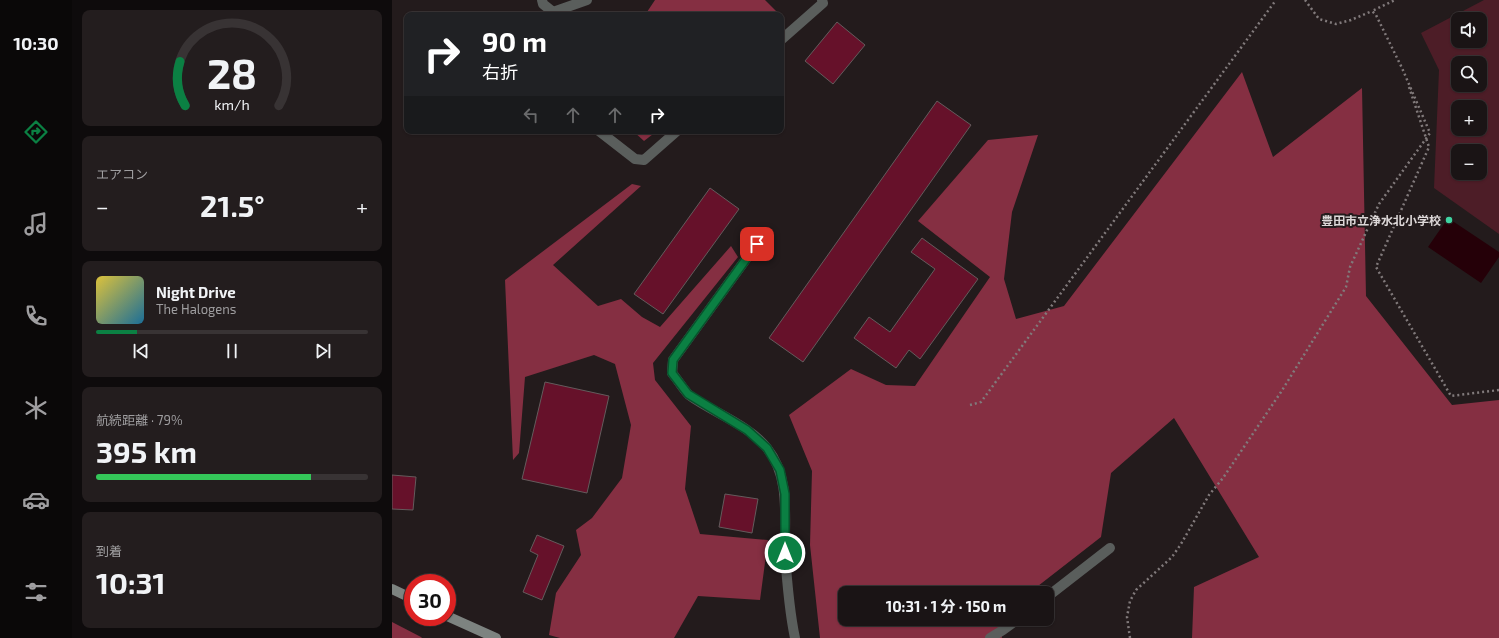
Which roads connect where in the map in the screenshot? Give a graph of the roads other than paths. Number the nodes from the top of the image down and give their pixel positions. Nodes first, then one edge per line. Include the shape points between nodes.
1 (542, 0) edge
2 (587, 0) edge
3 (822, 0) edge
4 (551, 12) edge
5 (558, 12) edge
6 (784, 37) edge
7 (603, 134) edge
8 (674, 134) edge
9 (757, 244) dead end
10 (1110, 548) dead end
11 (392, 589) edge
12 (1054, 592) edge
13 (404, 595) edge
14 (456, 620) edge
15 (1008, 626) edge
16 (496, 638) edge
17 (795, 638) edge
18 (990, 638) edge

1 - 4 street
2 - 5 street
3 - 6 street via 824,3
7 - 8 street via 635,159 644,160
9 - 17 street via 673,360 672,373 688,394 747,430 767,448 780,470 785,494 785,553 790,617
10 - 12 street
11 - 13 street
14 - 16 street
15 - 18 street

